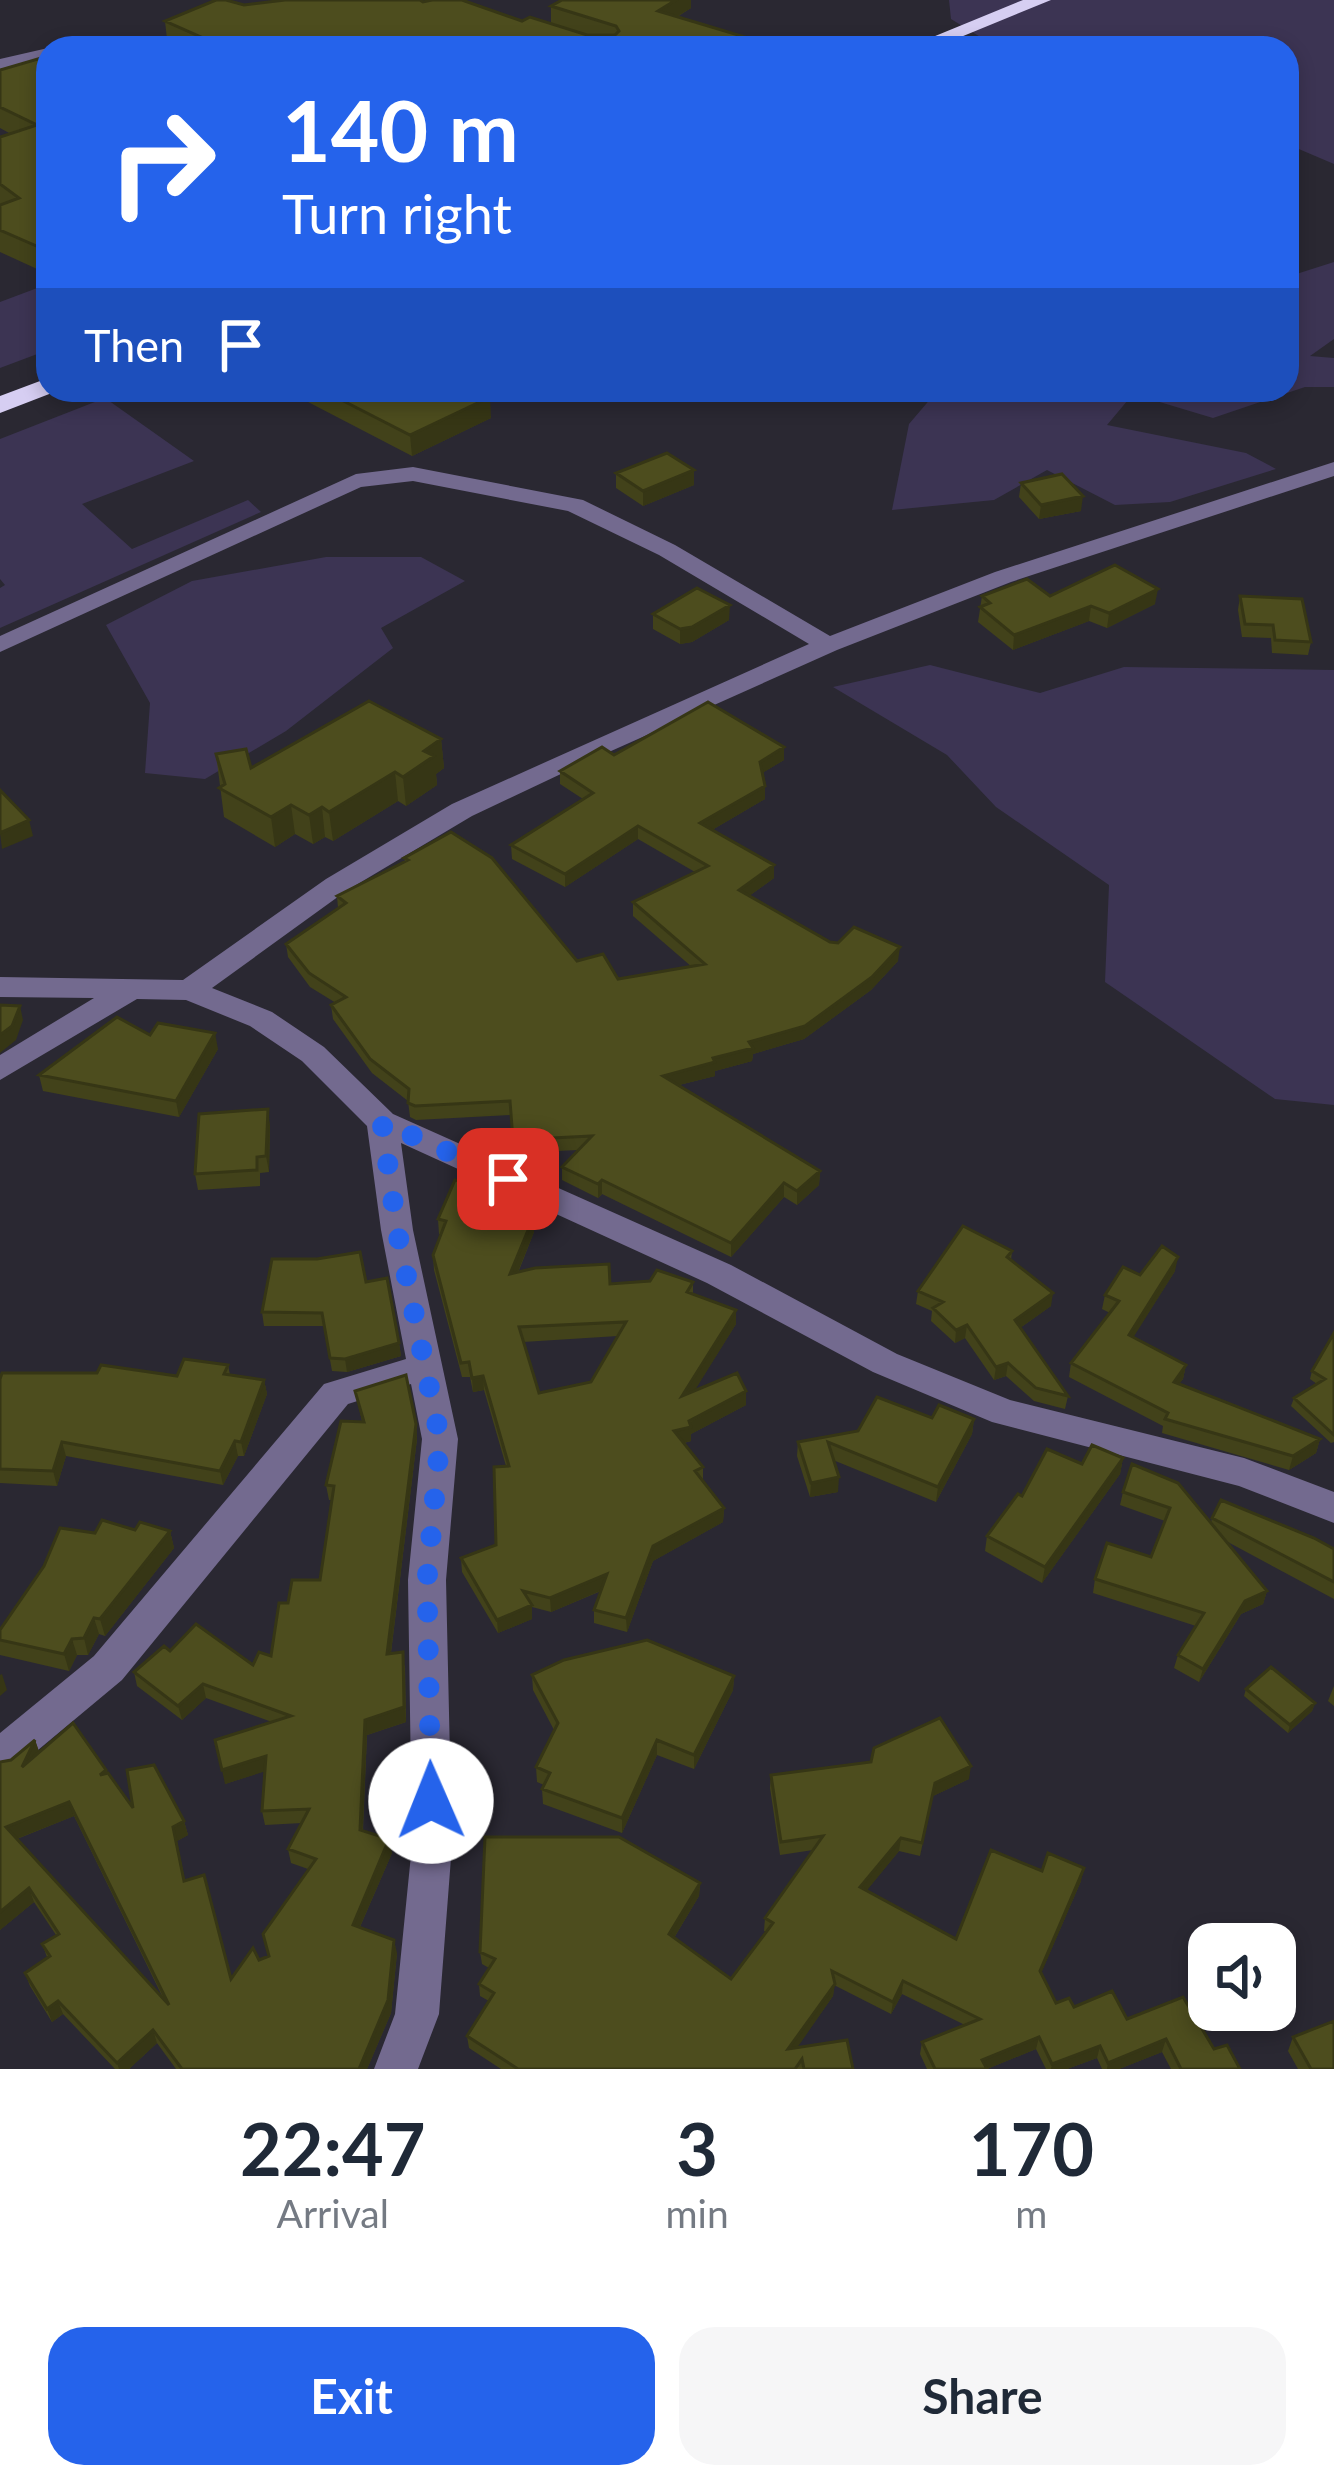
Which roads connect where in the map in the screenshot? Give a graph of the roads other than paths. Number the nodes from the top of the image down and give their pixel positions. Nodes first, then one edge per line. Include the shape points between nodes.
1 (1041, 0) edge
2 (947, 36) edge
3 (36, 56) edge
4 (0, 64) edge
5 (36, 391) edge
6 (0, 405) edge
7 (1334, 469) edge
8 (0, 645) edge
9 (828, 645) junction
10 (0, 987) edge
11 (189, 990) junction
12 (128, 991) junction
13 (0, 1069) edge
14 (382, 1122) junction
15 (424, 1367) junction
16 (1334, 1508) edge
17 (0, 1757) edge
18 (396, 2069) edge

1 - 2 highway
3 - 4 street
5 - 6 highway
7 - 9 street
8 - 9 street via 356,481 398,473 575,505
9 - 11 street via 462,810 336,885
10 - 12 street
11 - 12 street
11 - 14 street via 261,1018 313,1054
12 - 13 street
14 - 15 street
14 - 16 street via 984,1404 1244,1473
15 - 17 street via 336,1394 108,1668
15 - 18 street via 440,1439 427,1580 432,1845 417,2014

